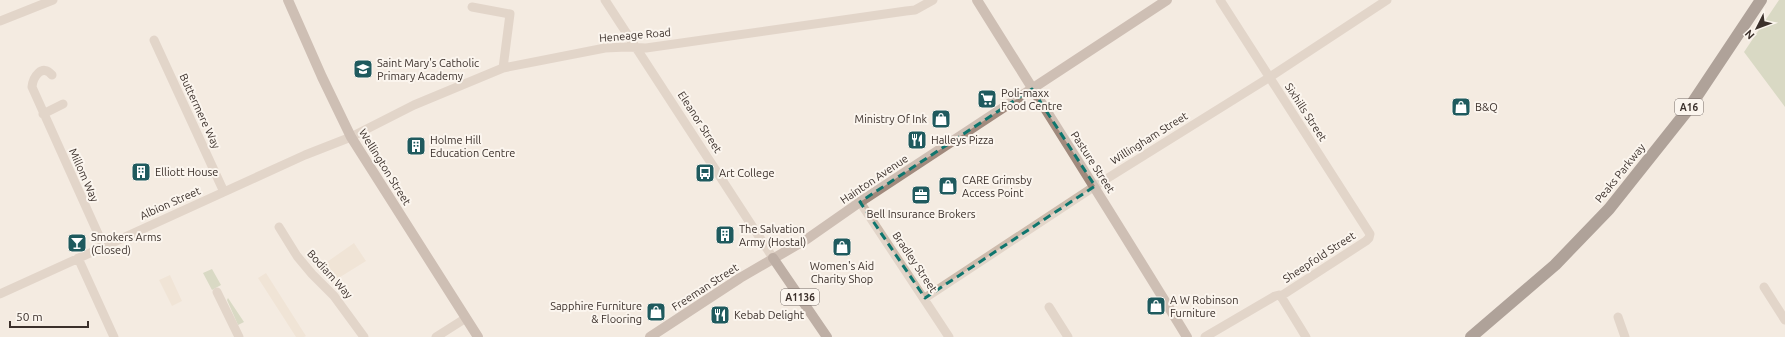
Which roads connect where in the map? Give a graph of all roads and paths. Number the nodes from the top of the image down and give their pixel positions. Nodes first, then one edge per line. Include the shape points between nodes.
1 (53, 0) edge
2 (288, 0) edge
3 (605, 0) edge
4 (933, 0) edge
5 (977, 0) edge
6 (1167, 0) edge
7 (1220, 0) edge
8 (1387, 0) edge
9 (1761, 0) edge
10 (472, 7) dead end
11 (0, 20) edge
12 (154, 40) dead end
13 (637, 48) junction
14 (503, 68) junction
15 (52, 75) dead end
16 (1270, 77) junction
17 (1032, 89) junction
18 (63, 104) dead end
19 (43, 114) junction
20 (351, 137) junction
21 (1095, 186) junction
22 (224, 192) junction
23 (860, 202) junction
24 (279, 227) dead end
25 (1369, 238) joint
26 (104, 247) junction
27 (78, 258) junction
28 (773, 258) junction
29 (1764, 287) dead end
30 (217, 292) dead end
31 (0, 294) edge
32 (1280, 296) junction
33 (925, 298) junction
34 (1049, 307) dead end
35 (1618, 317) dead end
36 (466, 318) junction
37 (1785, 320) edge
38 (114, 337) edge
39 (239, 337) edge
40 (364, 337) edge
41 (436, 337) edge
42 (478, 337) edge
43 (650, 337) edge
44 (827, 337) edge
45 (949, 337) edge
46 (1068, 337) edge
47 (1187, 337) edge
48 (1205, 337) edge
49 (1306, 337) edge
50 (1471, 337) edge
51 (1625, 337) edge

1 - 11 street
2 - 20 street, Wellington Street
3 - 13 street, Eleanor Street
4 - 13 street, Heneage Road via 915,10
5 - 17 street, Pasture Street
6 - 17 street, Hainton Avenue
7 - 16 street, Sixhills Street
8 - 16 street, Willingham Street
9 - 50 highway, Peaks Parkway / A16 via 1687,111 1609,209 1555,265
10 - 14 street via 510,14
12 - 22 street, Buttermere Way
13 - 14 street, Heneage Road via 605,48
13 - 28 street, Eleanor Street
14 - 20 street, Heneage Road via 414,105
15 - 19 street, Millom Way via 49,71 42,71 33,81 32,87
16 - 21 street, Willingham Street
16 - 25 street, Sixhills Street via 1368,229
17 - 21 street, Pasture Street
17 - 23 street, Hainton Avenue
18 - 19 street
19 - 26 street, Millom Way
20 - 22 street, Albion Street
20 - 36 street, Wellington Street
21 - 33 street, Willingham Street
21 - 47 street, Pasture Street
22 - 26 street, Albion Street
23 - 28 street, Hainton Avenue via 807,239
23 - 33 street, Bradley Street
24 - 40 street, Bodiam Way via 297,256 334,296
25 - 32 street, Sheepfold Street
26 - 27 street, Albion Street
27 - 31 street, Albion Street
27 - 38 street
28 - 43 street, Freeman Street
28 - 44 main road, A1136
29 - 37 street
30 - 39 street
32 - 48 street, Sheepfold Street via 1275,296
32 - 49 street
33 - 45 street, Bradley Street
34 - 46 street
35 - 51 street
36 - 41 street
36 - 42 street, Wellington Street

